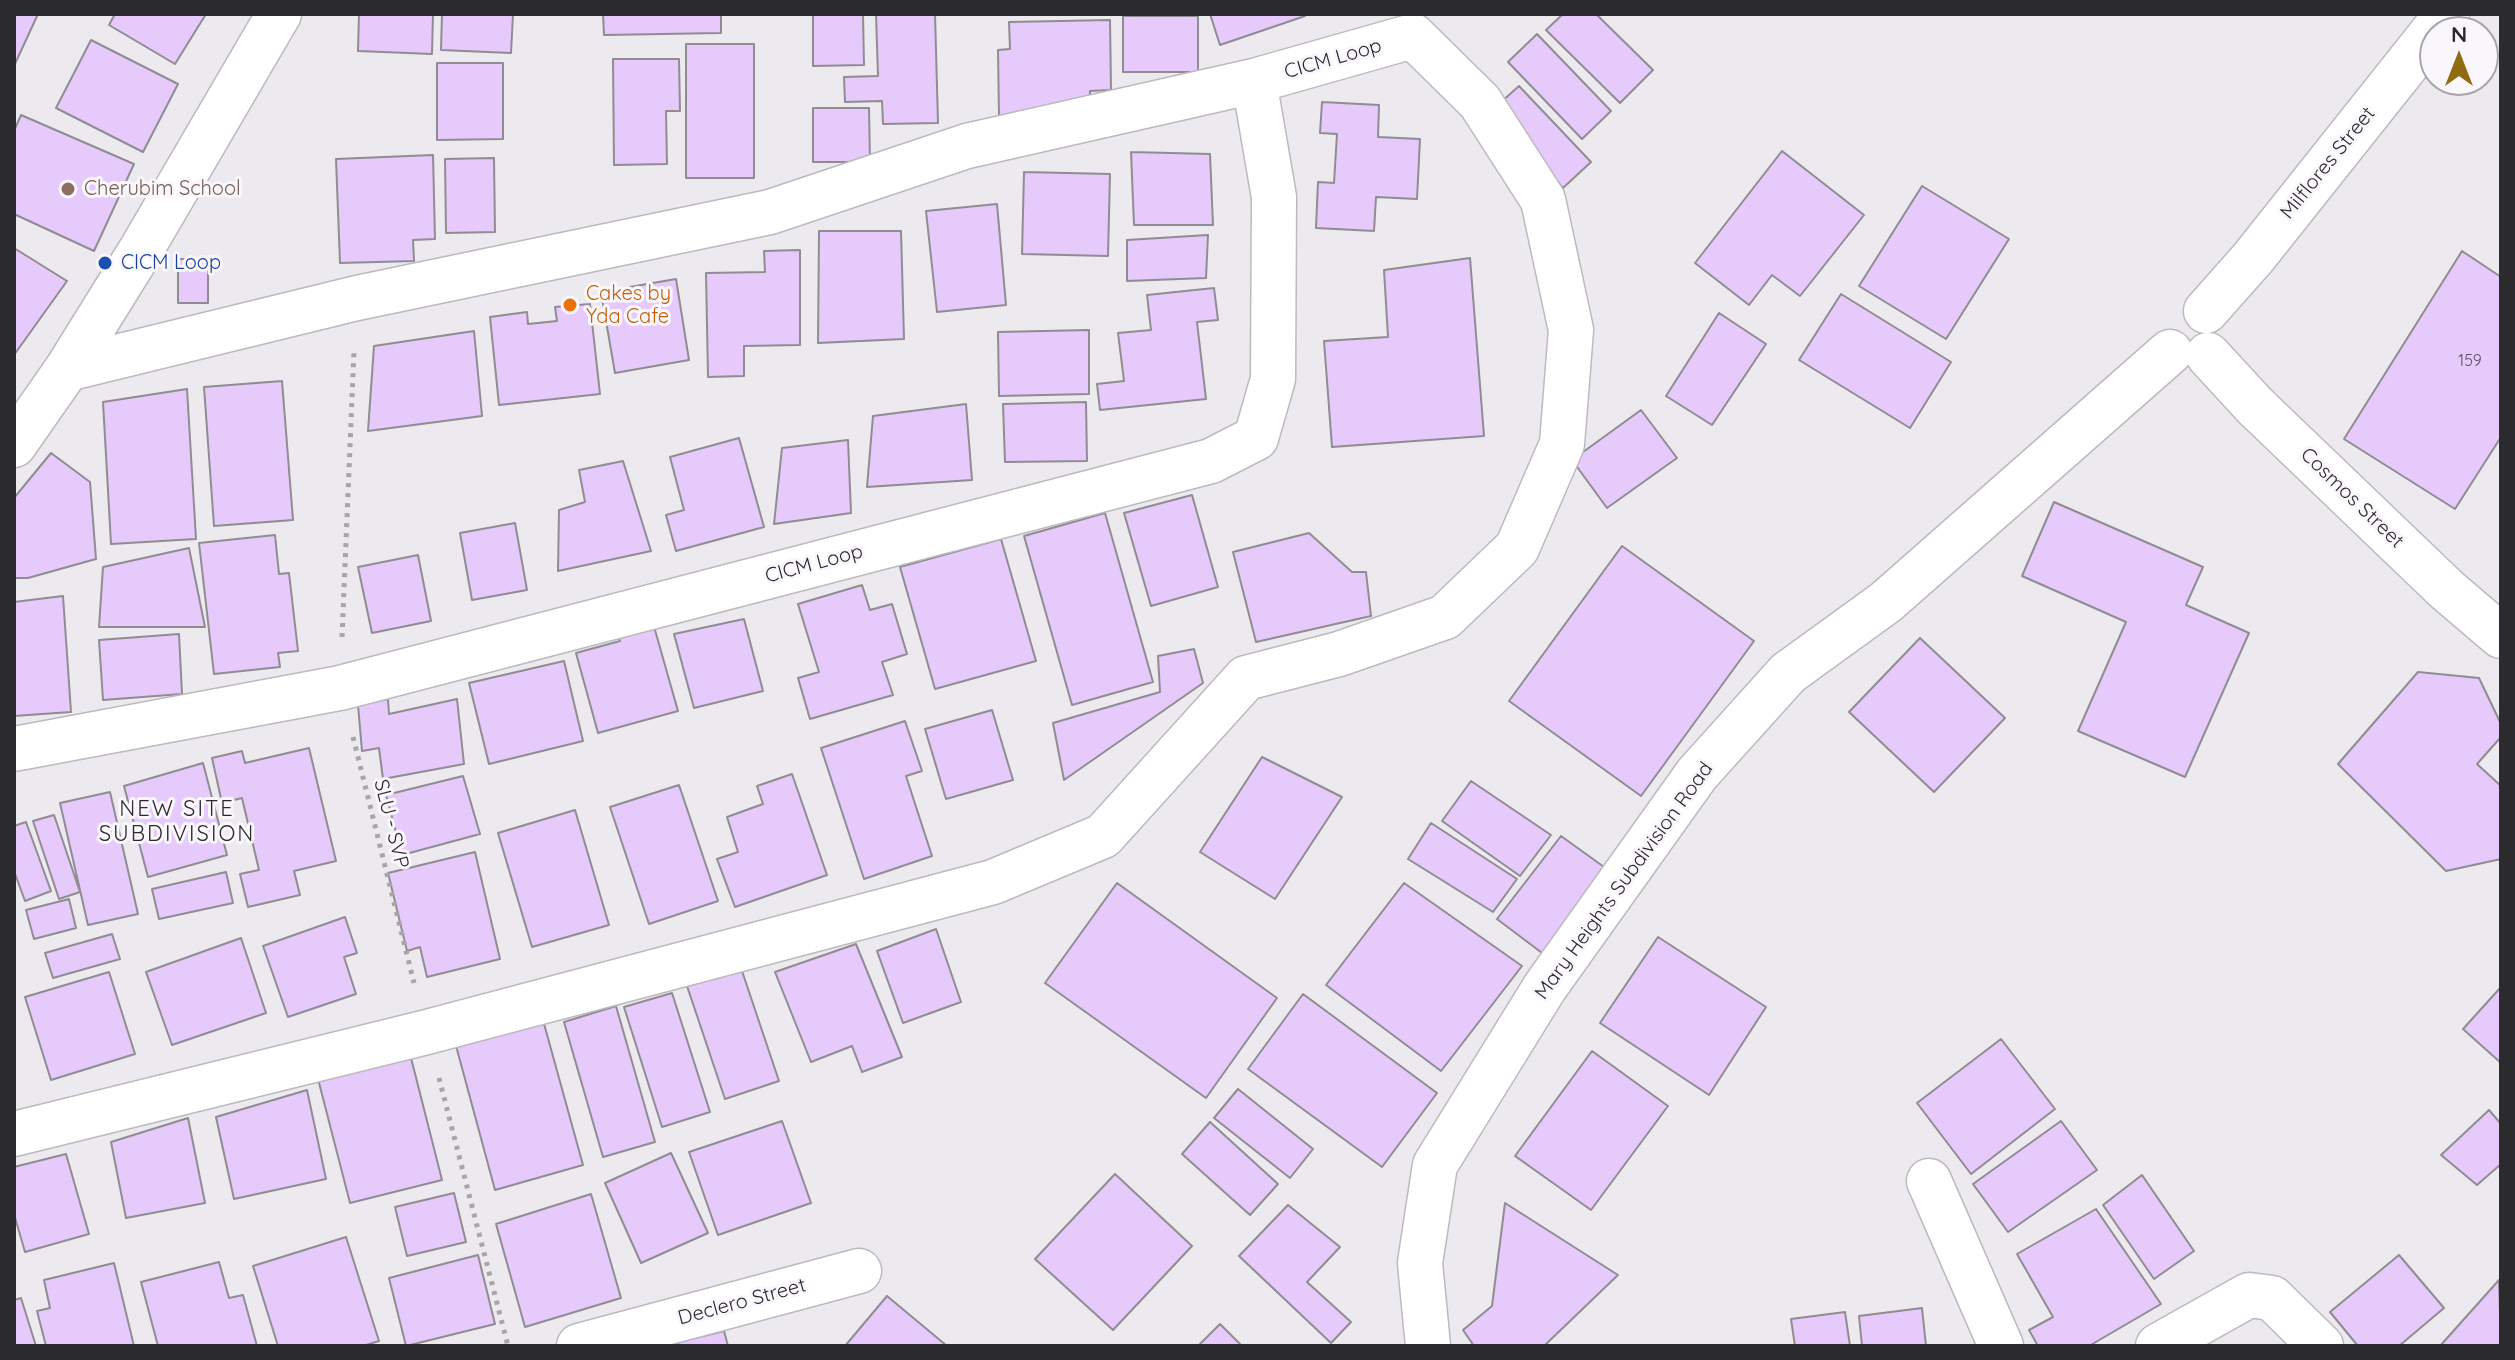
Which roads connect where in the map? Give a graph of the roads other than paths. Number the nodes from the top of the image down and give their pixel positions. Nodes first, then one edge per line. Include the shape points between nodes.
1 (279, 14) edge
2 (2447, 14) edge
3 (1254, 81) junction
4 (2189, 354) junction
5 (67, 369) junction
6 (14, 445) edge
7 (2501, 636) edge
8 (14, 749) edge
9 (14, 1134) edge
10 (1929, 1181) dead end
11 (859, 1271) dead end
12 (579, 1346) edge
13 (1428, 1346) edge
14 (2001, 1346) edge
15 (2158, 1346) edge
16 (2321, 1346) edge

1 - 5 street
2 - 4 street, Milflores Street via 2206,311 2218,327 2215,347
3 - 5 street, CICM Loop via 967,146 770,212 357,298
3 - 8 street, CICM Loop via 1274,197 1273,379 1256,438 1211,461 340,688
3 - 9 street, CICM Loop via 1413,36 1480,102 1543,200 1571,330 1562,444 1517,548 1445,617 1339,654 1246,678 1103,836 993,882 427,1032
4 - 7 street, Cosmos Street
4 - 13 street, Mary Heights Subdivision Road via 1886,602 1788,673 1697,774 1545,987 1435,1165 1420,1263
5 - 6 street
10 - 14 street
11 - 12 street, Declero Street
15 - 16 street via 2249,1295 2272,1298

